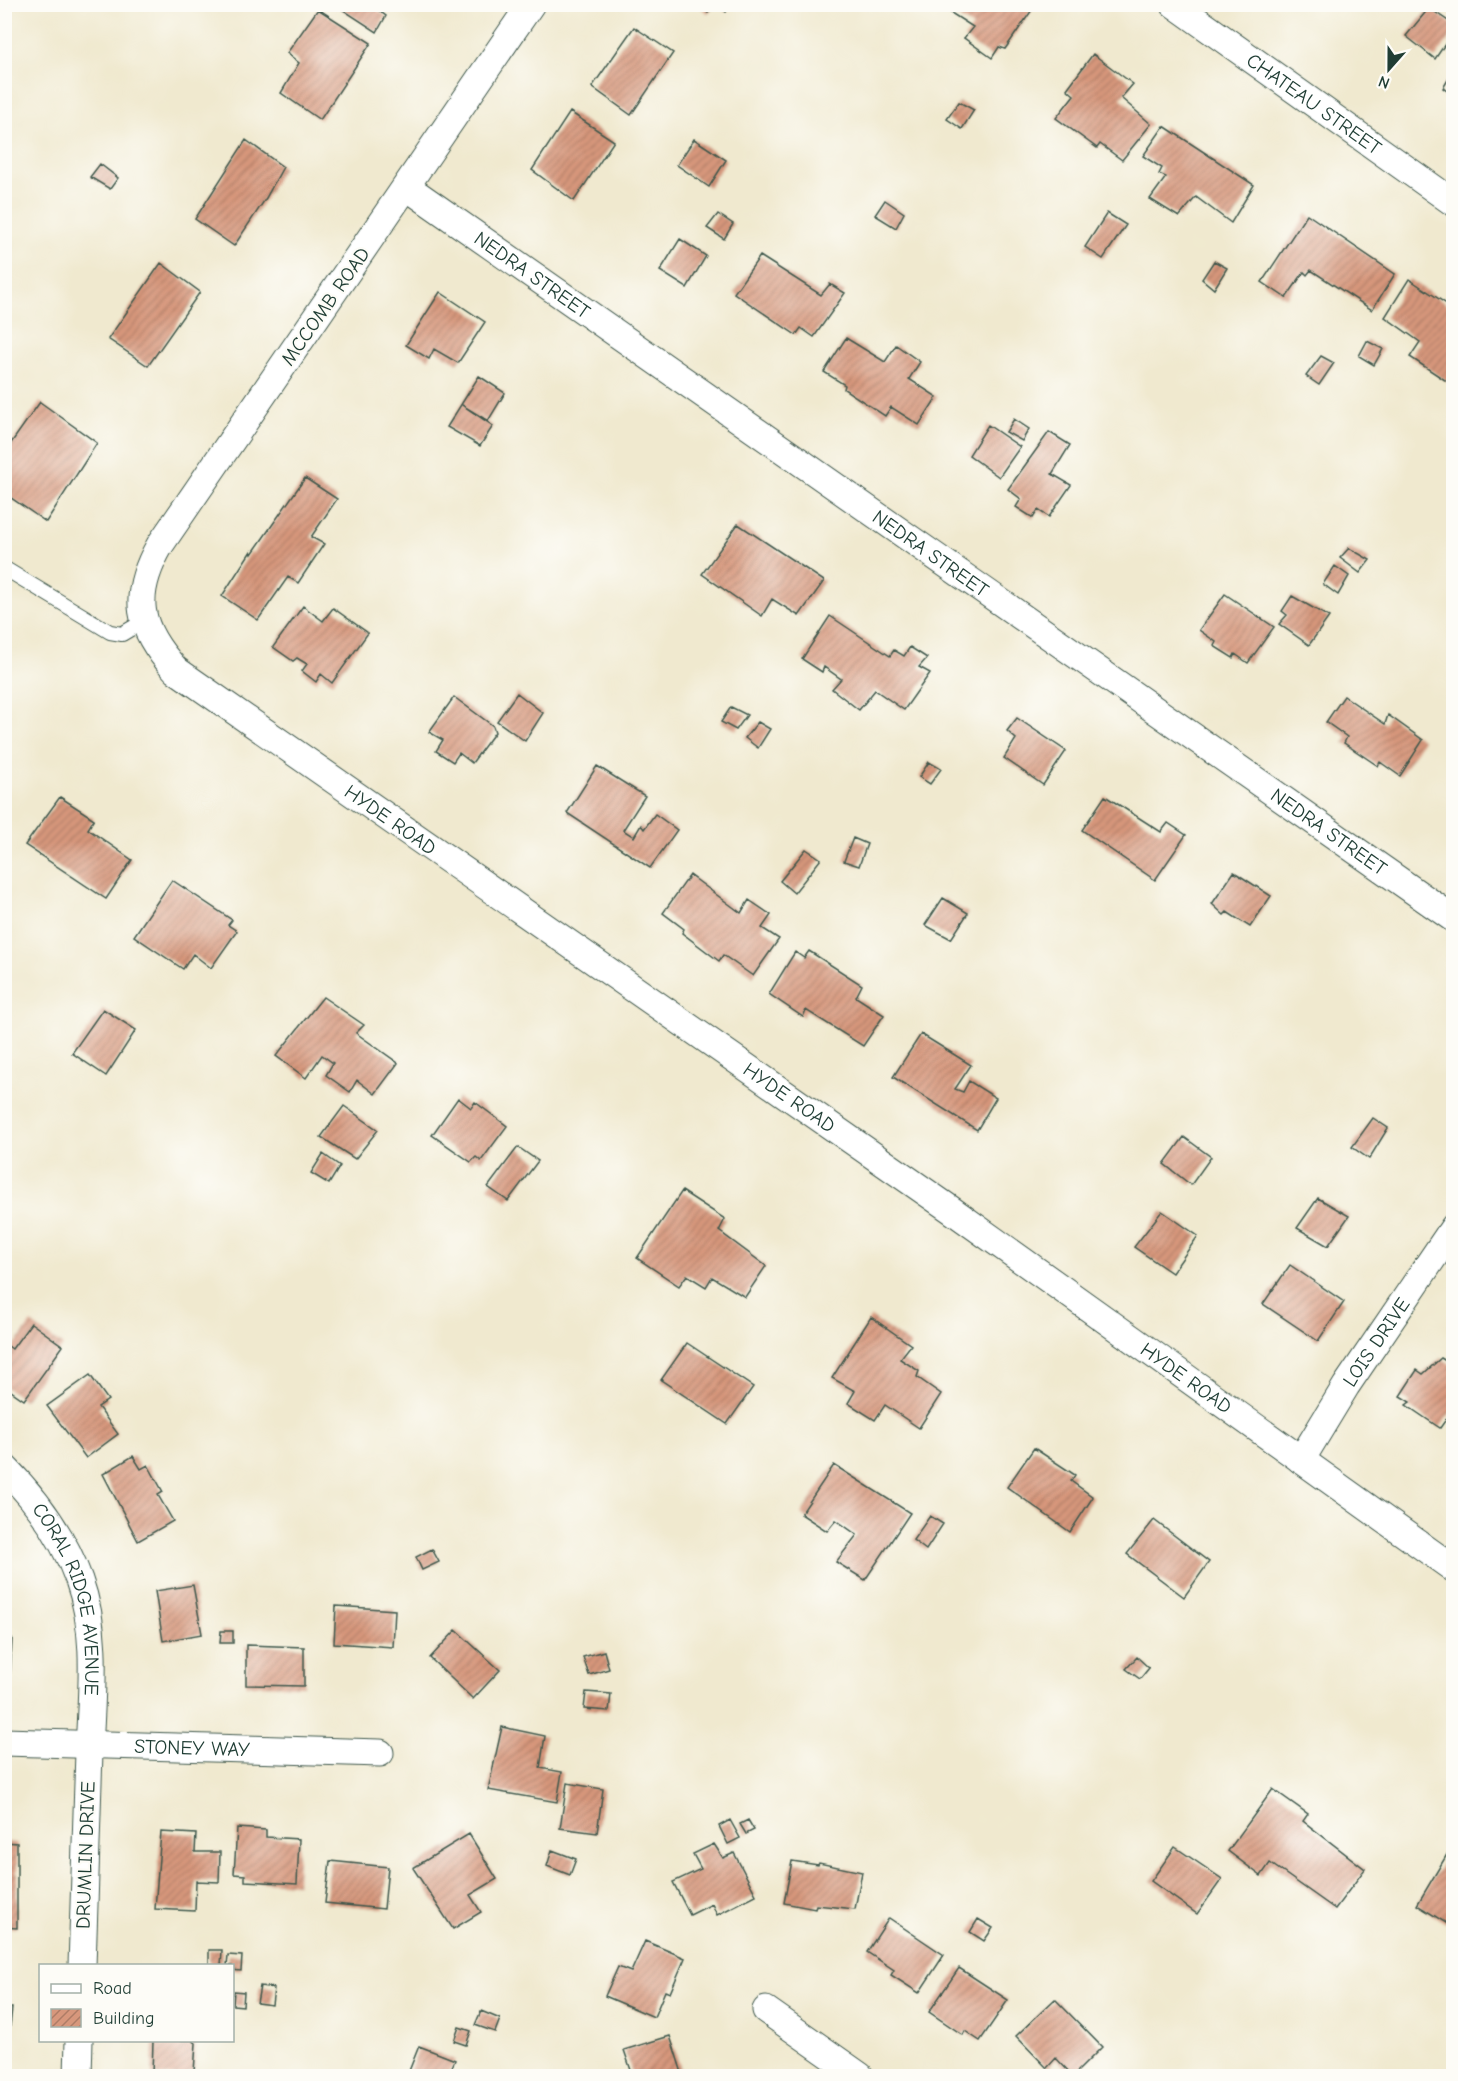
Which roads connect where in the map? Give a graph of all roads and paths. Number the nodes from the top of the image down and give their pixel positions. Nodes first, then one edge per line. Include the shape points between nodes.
1 (531, 4) edge
2 (1174, 4) edge
3 (408, 187) junction
4 (1454, 204) edge
5 (4, 568) edge
6 (142, 618) junction
7 (1454, 919) edge
8 (1454, 1227) edge
9 (1301, 1460) junction
10 (4, 1467) edge
11 (1454, 1569) edge
12 (4, 1742) edge
13 (89, 1745) junction
14 (380, 1753) dead end
15 (82, 1964) edge
16 (766, 2010) dead end
17 (79, 2042) edge
18 (78, 2076) edge
19 (860, 2076) edge

1 - 3 street, MCCOMB ROAD
2 - 4 street, CHATEAU STREET
3 - 6 street, MCCOMB ROAD via 160,544 145,580
3 - 7 street, NEDRA STREET
5 - 6 lane via 110,632 122,634
6 - 9 street, HYDE ROAD via 156,647 176,670 953,1211
8 - 9 street, LOIS DRIVE via 1346,1386
9 - 11 street, HYDE ROAD
10 - 13 street, CORAL RIDGE AVENUE via 29,1492 58,1537 79,1581 90,1632 93,1680
12 - 13 street, STONEY WAY
13 - 14 street, STONEY WAY
13 - 15 street, DRUMLIN DRIVE
16 - 19 street
17 - 18 street

